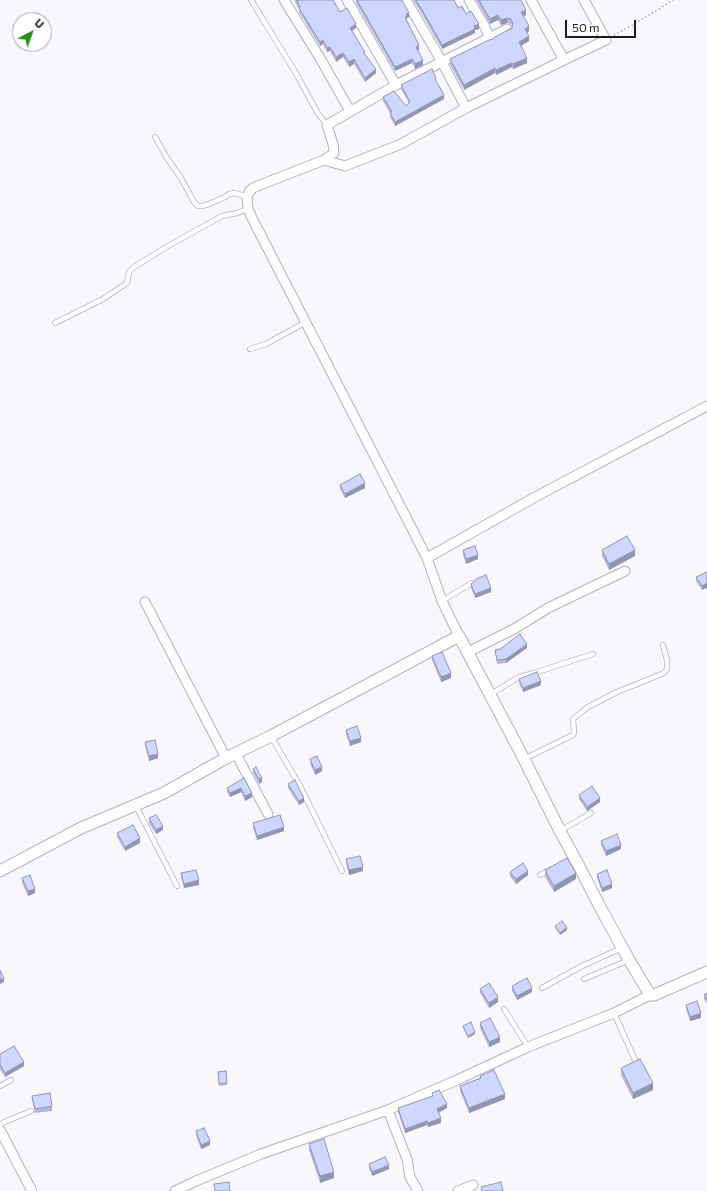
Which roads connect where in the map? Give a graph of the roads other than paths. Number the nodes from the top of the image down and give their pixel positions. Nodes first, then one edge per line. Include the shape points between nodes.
1 (251, 0) edge
2 (284, 0) edge
3 (347, 0) edge
4 (406, 0) edge
5 (468, 0) edge
6 (531, 0) edge
7 (584, 0) edge
8 (507, 29) edge
9 (490, 39) junction
10 (564, 60) junction
11 (442, 62) junction
12 (396, 86) junction
13 (466, 108) junction
14 (350, 111) junction
15 (327, 124) junction
16 (155, 137) dead end
17 (324, 160) junction
18 (247, 197) junction
19 (248, 209) junction
20 (306, 322) junction
21 (55, 323) dead end
22 (250, 349) dead end
23 (707, 406) edge
24 (427, 558) junction
25 (625, 571) dead end
26 (472, 583) edge
27 (442, 601) junction
28 (145, 602) dead end
29 (459, 636) junction
30 (663, 645) dead end
31 (468, 652) junction
32 (593, 654) dead end
33 (491, 694) junction
34 (271, 736) junction
35 (231, 756) junction
36 (524, 759) junction
37 (136, 806) junction
38 (591, 813) dead end
39 (268, 814) dead end
40 (560, 831) junction
41 (554, 867) edge
42 (0, 871) edge
43 (342, 871) dead end
44 (540, 875) dead end
45 (177, 886) dead end
46 (622, 948) junction
47 (629, 960) junction
48 (707, 972) edge
49 (584, 979) dead end
50 (542, 988) dead end
51 (650, 995) junction
52 (504, 1010) dead end
53 (614, 1013) junction
54 (528, 1047) junction
55 (635, 1060) edge
56 (11, 1080) dead end
57 (0, 1086) edge
58 (388, 1110) junction
59 (31, 1111) dead end
60 (0, 1124) edge
61 (0, 1130) edge
62 (3, 1141) edge
63 (473, 1185) dead end
64 (32, 1191) edge
65 (175, 1191) edge
66 (418, 1191) edge
67 (458, 1191) edge

1 - 15 lane via 317,112
2 - 14 street
3 - 12 street
4 - 11 street
5 - 9 street
6 - 10 street
7 - 10 street via 606,40
8 - 9 street
9 - 11 street
10 - 13 street
11 - 12 street
11 - 13 street
12 - 14 street
13 - 17 street via 401,144 345,166
14 - 15 street
15 - 17 street via 334,153
16 - 18 lane via 198,206 209,204 228,194 235,193
17 - 18 street via 253,188
18 - 19 street
19 - 20 street
19 - 21 lane via 222,216 151,256 131,270 127,282 115,291
20 - 22 lane via 266,344
20 - 24 street
23 - 24 street via 537,496
24 - 27 street
25 - 31 street via 548,608 514,629
26 - 27 lane
27 - 29 street
28 - 35 street
29 - 31 street
29 - 34 street
30 - 36 lane via 668,660 664,673 588,707 573,719 573,735
31 - 33 street
32 - 33 lane via 519,677
33 - 36 street
34 - 35 street
34 - 43 lane via 300,786
35 - 37 street
35 - 39 street
36 - 40 street
37 - 42 street via 81,828
37 - 45 lane
38 - 40 lane
40 - 46 street via 570,858
41 - 44 lane
46 - 47 street
46 - 50 lane
47 - 49 lane
47 - 51 street
48 - 51 street
51 - 53 street
52 - 54 lane
53 - 54 street
53 - 55 lane
54 - 58 street
56 - 57 lane
58 - 65 street via 261,1154
58 - 66 street via 407,1159 410,1177
59 - 60 lane
61 - 62 street
62 - 64 street
63 - 67 street

